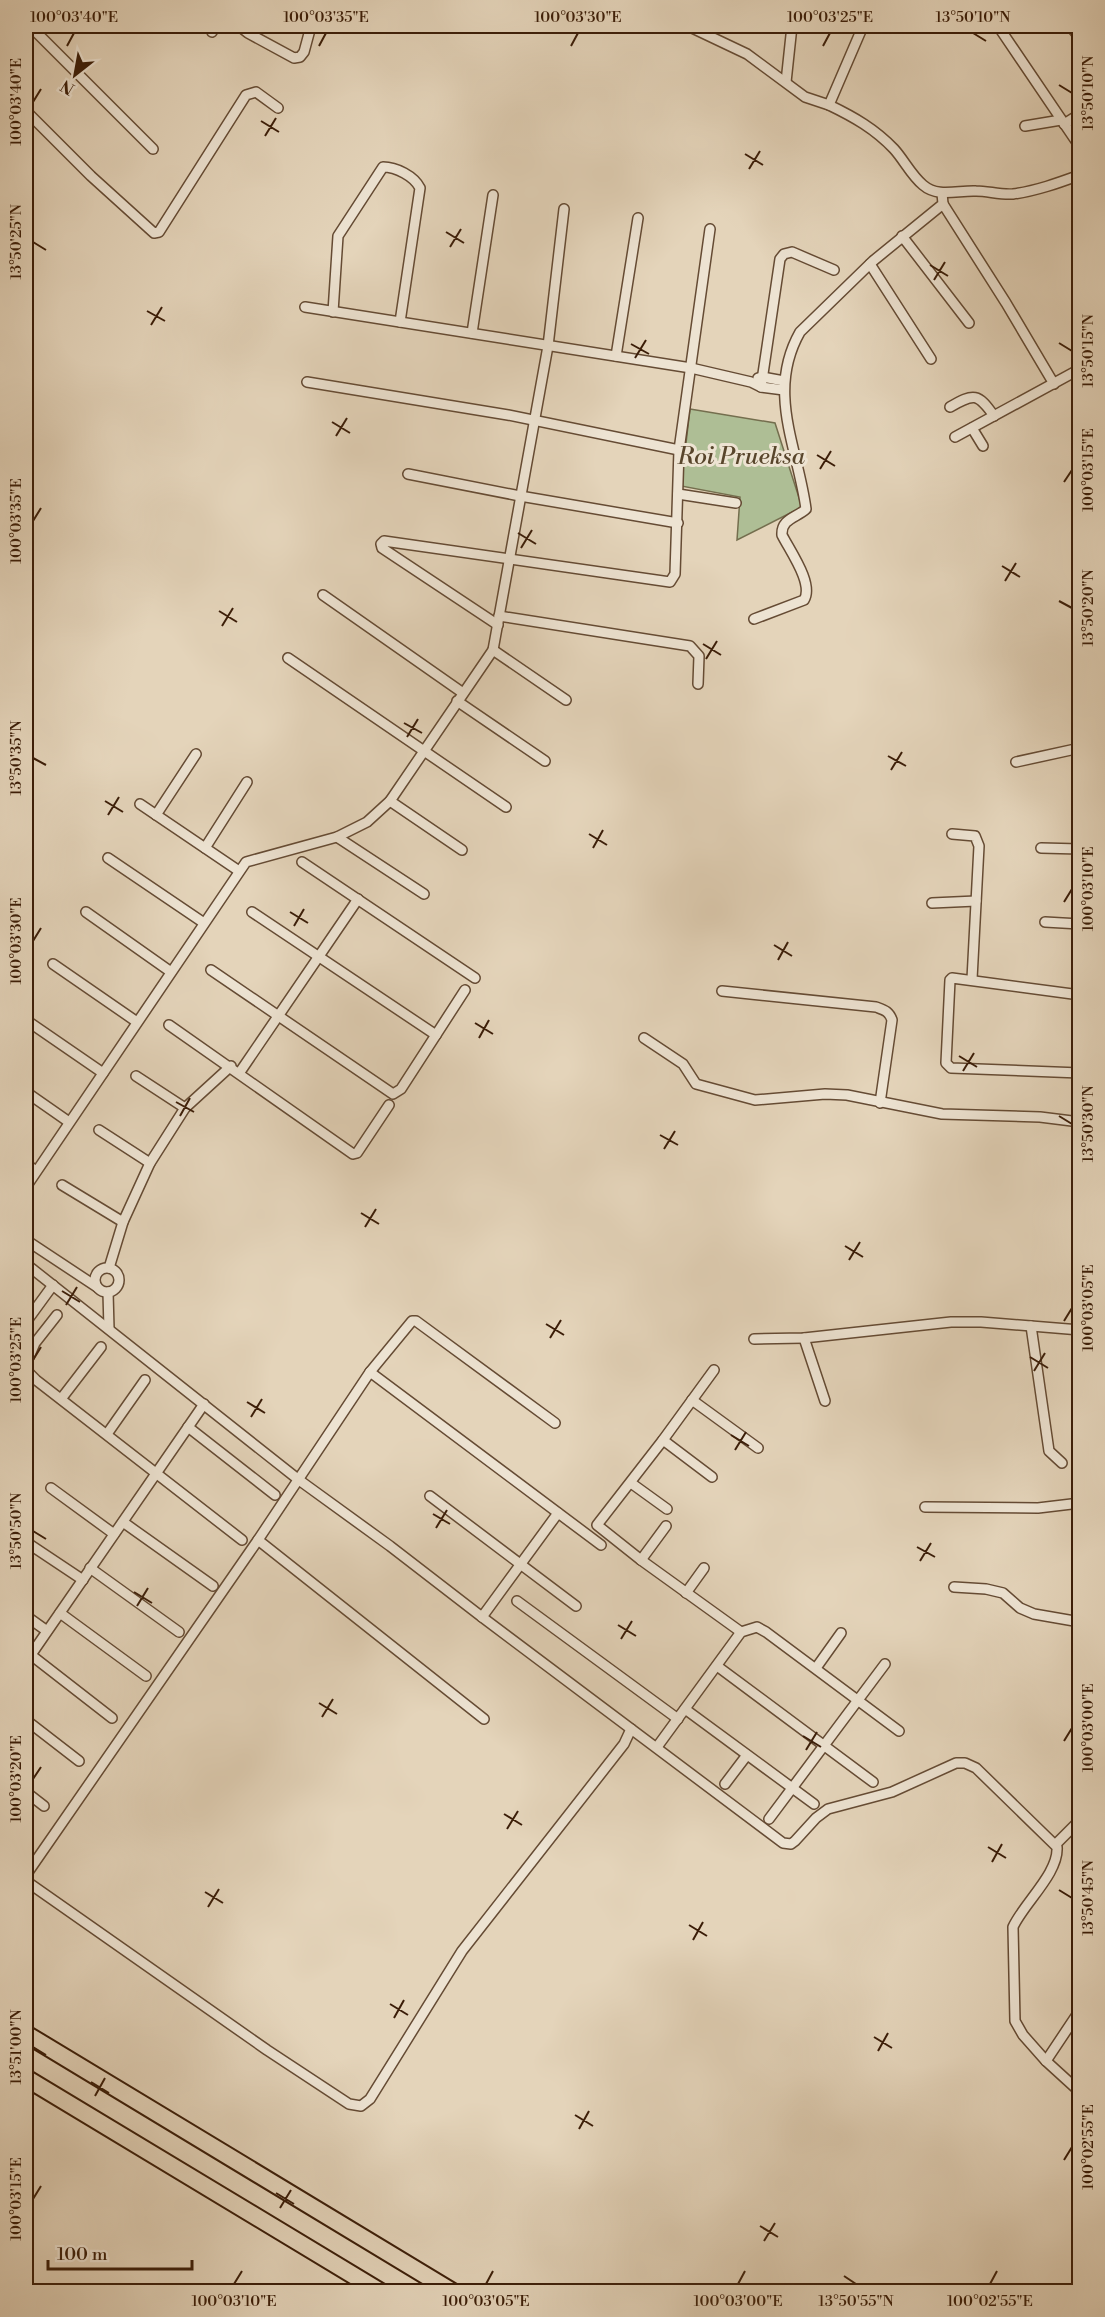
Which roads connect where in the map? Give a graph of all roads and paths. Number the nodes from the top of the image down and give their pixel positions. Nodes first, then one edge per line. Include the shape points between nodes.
1 (30, 26) edge
2 (239, 26) edge
3 (311, 26) edge
4 (688, 26) edge
5 (792, 26) edge
6 (863, 26) edge
7 (998, 26) edge
8 (1070, 26) edge
9 (1080, 38) edge
10 (786, 82) junction
11 (829, 105) junction
12 (278, 108) dead end
13 (26, 111) edge
14 (1080, 114) edge
15 (1063, 122) junction
16 (1025, 126) dead end
17 (1080, 147) edge
18 (153, 148) dead end
19 (1080, 175) edge
20 (942, 193) junction
21 (493, 195) dead end
22 (943, 204) junction
23 (564, 209) dead end
24 (638, 218) dead end
25 (710, 229) dead end
26 (903, 236) junction
27 (870, 264) junction
28 (834, 270) dead end
29 (305, 307) dead end
30 (333, 312) junction
31 (400, 322) junction
32 (969, 323) dead end
33 (472, 333) junction
34 (548, 346) junction
35 (616, 356) junction
36 (931, 359) dead end
37 (691, 368) junction
38 (1080, 369) edge
39 (762, 377) junction
40 (308, 382) dead end
41 (751, 382) junction
42 (1054, 384) junction
43 (784, 386) junction
44 (761, 387) junction
45 (950, 407) dead end
46 (994, 416) junction
47 (534, 422) junction
48 (972, 428) junction
49 (955, 437) dead end
50 (983, 446) dead end
51 (679, 450) junction
52 (408, 474) dead end
53 (678, 494) junction
54 (520, 496) junction
55 (736, 502) dead end
56 (678, 523) junction
57 (510, 560) junction
58 (323, 595) dead end
59 (754, 619) dead end
60 (499, 620) junction
61 (493, 650) junction
62 (288, 658) dead end
63 (698, 684) dead end
64 (460, 697) junction
65 (566, 700) dead end
66 (1080, 748) edge
67 (424, 750) junction
68 (196, 754) dead end
69 (545, 761) dead end
70 (1016, 762) dead end
71 (248, 782) dead end
72 (390, 801) junction
73 (140, 804) dead end
74 (507, 807) dead end
75 (156, 815) junction
76 (952, 834) dead end
77 (337, 837) junction
78 (205, 848) junction
79 (1041, 848) dead end
80 (1080, 849) edge
81 (462, 850) dead end
82 (108, 858) dead end
83 (302, 862) dead end
84 (239, 872) junction
85 (424, 894) dead end
86 (358, 899) junction
87 (976, 901) junction
88 (932, 903) dead end
89 (87, 912) dead end
90 (252, 912) dead end
91 (1046, 922) dead end
92 (204, 923) junction
93 (1080, 924) edge
94 (319, 957) junction
95 (54, 964) dead end
96 (211, 970) dead end
97 (171, 972) junction
98 (475, 978) dead end
99 (972, 979) junction
100 (465, 990) dead end
101 (722, 992) dead end
102 (1080, 995) edge
103 (279, 1015) junction
104 (26, 1020) edge
105 (137, 1022) junction
106 (170, 1025) dead end
107 (436, 1035) junction
108 (644, 1038) dead end
109 (231, 1066) junction
110 (103, 1072) junction
111 (240, 1072) junction
112 (1080, 1073) edge
113 (136, 1076) dead end
114 (26, 1092) edge
115 (880, 1102) junction
116 (389, 1105) dead end
117 (185, 1108) junction
118 (69, 1122) junction
119 (1080, 1122) edge
120 (99, 1130) dead end
121 (150, 1163) junction
122 (26, 1164) edge
123 (36, 1172) junction
124 (62, 1185) dead end
125 (26, 1186) edge
126 (123, 1221) junction
127 (29, 1242) dead end
128 (26, 1264) edge
129 (109, 1268) junction
130 (53, 1286) junction
131 (97, 1287) junction
132 (108, 1292) junction
133 (57, 1315) dead end
134 (26, 1322) edge
135 (1031, 1326) junction
136 (109, 1329) junction
137 (1080, 1330) edge
138 (804, 1338) junction
139 (754, 1339) dead end
140 (101, 1347) dead end
141 (26, 1364) edge
142 (26, 1370) edge
143 (714, 1370) dead end
144 (370, 1372) junction
145 (144, 1380) dead end
146 (62, 1399) junction
147 (692, 1400) junction
148 (825, 1401) dead end
149 (204, 1404) junction
150 (555, 1423) dead end
151 (188, 1427) junction
152 (107, 1434) junction
153 (663, 1440) junction
154 (758, 1448) dead end
155 (1062, 1463) dead end
156 (156, 1473) junction
157 (712, 1477) dead end
158 (299, 1480) junction
159 (631, 1483) junction
160 (51, 1488) dead end
161 (275, 1495) dead end
162 (430, 1496) dead end
163 (1080, 1503) edge
164 (924, 1507) dead end
165 (667, 1509) dead end
166 (558, 1512) junction
167 (123, 1522) junction
168 (666, 1526) dead end
169 (114, 1534) junction
170 (242, 1540) dead end
171 (258, 1540) junction
172 (26, 1542) edge
173 (601, 1545) dead end
174 (641, 1560) junction
175 (519, 1564) junction
176 (90, 1568) junction
177 (704, 1568) dead end
178 (83, 1580) junction
179 (213, 1586) dead end
180 (954, 1587) dead end
181 (686, 1593) junction
182 (517, 1601) dead end
183 (576, 1606) dead end
184 (60, 1613) junction
185 (26, 1617) edge
186 (482, 1617) junction
187 (1080, 1622) edge
188 (47, 1631) junction
189 (179, 1632) dead end
190 (741, 1632) junction
191 (841, 1633) dead end
192 (28, 1659) edge
193 (885, 1664) dead end
194 (717, 1666) junction
195 (816, 1668) junction
196 (146, 1676) dead end
197 (857, 1700) junction
198 (685, 1709) junction
199 (112, 1718) dead end
200 (484, 1719) dead end
201 (678, 1719) junction
202 (26, 1720) edge
203 (631, 1728) junction
204 (899, 1731) dead end
205 (824, 1744) junction
206 (657, 1747) junction
207 (747, 1755) junction
208 (80, 1761) dead end
209 (873, 1782) dead end
210 (725, 1784) dead end
211 (791, 1787) junction
212 (26, 1792) edge
213 (814, 1804) dead end
214 (44, 1806) dead end
215 (769, 1819) dead end
216 (1080, 1820) edge
217 (1056, 1844) junction
218 (26, 1875) edge
219 (26, 1881) edge
220 (1080, 2010) edge
221 (26, 2034) edge
222 (1046, 2061) junction
223 (26, 2078) edge
224 (1080, 2092) edge
225 (381, 2292) edge
226 (453, 2292) edge

1 - 18 street
2 - 3 street via 294,58 304,52
4 - 10 street via 747,54
5 - 10 street
6 - 11 street
7 - 15 street
8 - 9 street
10 - 11 street via 805,97
11 - 20 street via 879,135 924,186
12 - 13 street via 256,92 246,95 159,232 154,233
14 - 15 street
15 - 16 street
15 - 17 street
19 - 20 street via 1052,186 1012,194
20 - 22 street
21 - 33 street
22 - 26 street
22 - 42 street
23 - 34 street
24 - 35 street
25 - 37 street
26 - 27 street
26 - 32 street
27 - 36 street
27 - 43 street via 800,332
28 - 39 street via 792,252 780,259
29 - 30 street
30 - 31 street
30 - 31 street via 338,236 383,167 391,167 417,181 420,188
31 - 33 street
33 - 34 street
34 - 35 street
34 - 47 street
35 - 37 street
37 - 41 street
37 - 51 street
38 - 42 street
39 - 41 street
39 - 43 street
39 - 44 street
40 - 47 street
41 - 44 street
42 - 46 street
43 - 44 street
43 - 59 street via 784,407 806,509 785,522 782,535 807,584 807,594 804,600
45 - 46 street via 969,396 977,397
46 - 48 street
47 - 51 street
47 - 54 street
48 - 49 street
48 - 50 street
51 - 53 street
52 - 54 street
53 - 55 street
53 - 56 street
54 - 56 street
54 - 57 street
56 - 57 street via 675,574 670,582
57 - 60 street
57 - 60 street via 384,541 381,544
58 - 64 street
60 - 61 street
60 - 63 street via 690,646 699,657
61 - 64 street
61 - 65 street
62 - 67 street
64 - 67 street
64 - 69 street
66 - 70 street
67 - 72 street
67 - 74 street
68 - 75 street
71 - 78 street
72 - 77 street via 367,822
72 - 81 street
73 - 75 street
75 - 78 street
76 - 87 street via 975,836 978,840
77 - 84 street via 248,860
77 - 85 street
78 - 84 street
79 - 80 street
82 - 92 street
83 - 86 street
84 - 92 street
86 - 94 street
86 - 98 street
87 - 88 street
87 - 99 street
89 - 97 street
90 - 94 street
91 - 93 street
92 - 97 street
94 - 103 street
94 - 107 street
95 - 105 street
96 - 103 street
97 - 105 street
99 - 102 street
99 - 112 street via 950,980 947,1065
100 - 107 street
101 - 115 street via 885,1010 892,1020
103 - 107 street via 393,1094 401,1089
103 - 111 street
104 - 110 street
105 - 110 street
106 - 109 street
108 - 115 street via 683,1064 696,1084 723,1093 754,1100 825,1094
109 - 111 street
109 - 117 street
110 - 118 street
111 - 116 street via 353,1154
113 - 117 street
114 - 118 street
115 - 119 street via 942,1114
117 - 121 street
118 - 123 street
120 - 121 street
121 - 126 street
122 - 123 street
123 - 125 street
124 - 126 street
126 - 129 street
127 - 131 street
128 - 130 street
129 - 131 street via 98,1272
129 - 132 street via 118,1275 119,1283
130 - 134 street
130 - 136 street
131 - 132 street
132 - 136 street
133 - 141 street via 35,1343
135 - 137 street
135 - 138 street via 951,1322
135 - 155 street via 1049,1451
136 - 149 street
138 - 139 street
138 - 148 street
140 - 146 street
142 - 146 street
143 - 147 street
144 - 150 street via 409,1323 416,1321
144 - 158 street
144 - 166 street
145 - 152 street
146 - 152 street
147 - 153 street
147 - 154 street
149 - 151 street
149 - 158 street
151 - 156 street
151 - 161 street
152 - 156 street
153 - 157 street
153 - 159 street
156 - 167 street
156 - 170 street
158 - 171 street
158 - 186 street
159 - 165 street
159 - 174 street via 597,1525
160 - 169 street
162 - 175 street
163 - 164 street via 1038,1508
166 - 173 street
166 - 175 street
167 - 169 street
167 - 179 street
168 - 174 street
169 - 176 street
171 - 200 street
171 - 218 street
172 - 178 street
174 - 181 street
175 - 183 street
175 - 186 street
176 - 178 street
176 - 189 street
177 - 181 street
178 - 184 street
180 - 187 street via 1003,1593 1034,1614
181 - 190 street
182 - 201 street
184 - 188 street
184 - 196 street
185 - 188 street
186 - 203 street
188 - 192 street
190 - 194 street
190 - 195 street via 757,1627
191 - 195 street
192 - 199 street
193 - 197 street
194 - 198 street
194 - 205 street
195 - 197 street
197 - 204 street
197 - 205 street
198 - 201 street
198 - 207 street
201 - 206 street
202 - 208 street
203 - 206 street
203 - 219 street via 624,1743 462,1951 370,2099 361,2106 349,2104 267,2050
205 - 209 street
205 - 211 street
206 - 217 street via 783,1843 795,1841 828,1809 892,1791 965,1763 986,1776
207 - 210 street
207 - 211 street
211 - 213 street
211 - 215 street
212 - 214 street
216 - 217 street
217 - 222 street via 1056,1861 1013,1927 1014,2017 1023,2035
220 - 222 street
221 - 226 highway
222 - 224 street
223 - 225 highway

